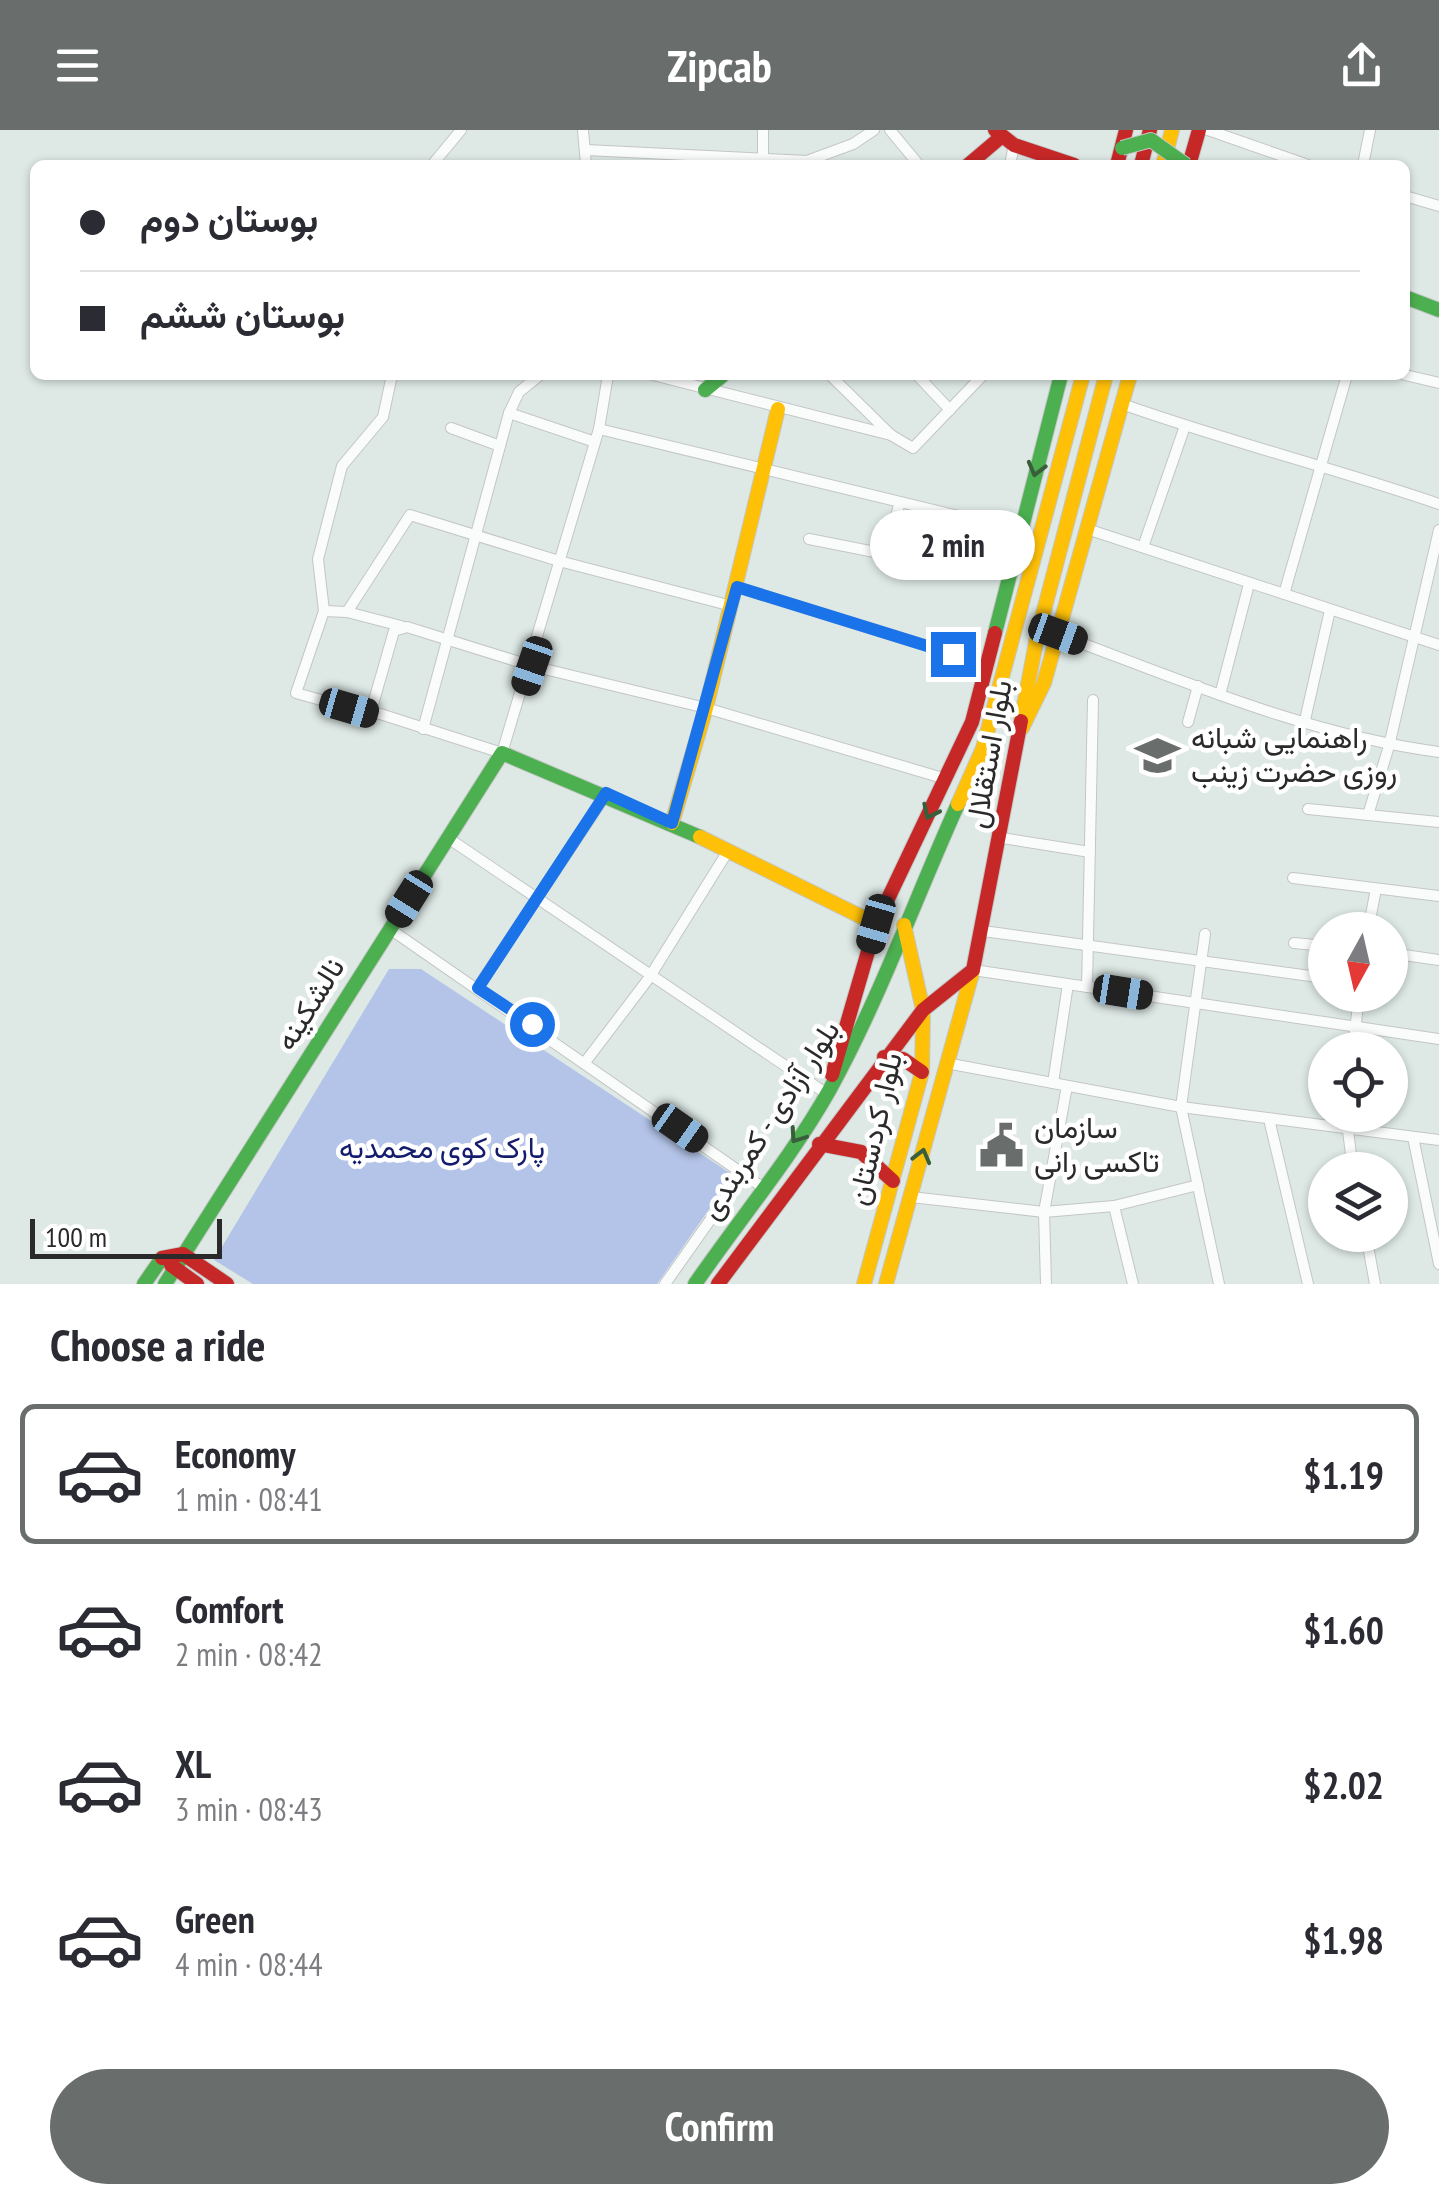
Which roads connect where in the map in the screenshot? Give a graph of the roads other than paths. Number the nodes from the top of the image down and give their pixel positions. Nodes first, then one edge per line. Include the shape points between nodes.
1 (461, 130) edge
2 (583, 130) edge
3 (763, 130) edge
4 (874, 130) edge
5 (890, 130) edge
6 (1126, 130) edge
7 (1150, 130) edge
8 (1172, 130) edge
9 (1198, 130) edge
10 (1208, 130) edge
11 (1370, 130) edge
12 (1007, 135) edge
13 (1122, 148) junction
14 (586, 150) junction
15 (436, 160) edge
16 (586, 160) edge
17 (733, 160) edge
18 (762, 160) edge
19 (808, 160) edge
20 (914, 160) edge
21 (974, 160) edge
22 (1010, 160) edge
23 (1063, 160) edge
24 (1119, 160) edge
25 (1141, 160) edge
26 (1164, 160) edge
27 (1183, 160) edge
28 (1189, 160) edge
29 (1294, 160) edge
30 (1364, 160) edge
31 (1410, 197) edge
32 (1439, 206) edge
33 (1410, 300) edge
34 (1439, 310) edge
35 (1410, 376) edge
36 (391, 380) edge
37 (534, 380) edge
38 (607, 380) edge
39 (670, 380) edge
40 (716, 380) edge
41 (835, 380) edge
42 (922, 380) edge
43 (977, 380) edge
44 (1060, 380) edge
45 (1082, 380) edge
46 (1105, 380) edge
47 (1129, 380) edge
48 (1346, 380) edge
49 (1439, 383) edge
50 (705, 390) junction
51 (1122, 404) junction
52 (778, 410) junction
53 (950, 410) junction
54 (510, 413) junction
55 (1185, 426) junction
56 (451, 428) dead end
57 (599, 429) junction
58 (892, 435) junction
59 (595, 442) junction
60 (500, 446) junction
61 (1322, 463) junction
62 (765, 469) junction
63 (900, 502) junction
64 (1439, 504) edge
65 (1086, 529) junction
66 (1020, 531) junction
67 (1438, 536) edge
68 (478, 538) junction
69 (808, 539) dead end
70 (1143, 547) junction
71 (885, 554) junction
72 (559, 561) junction
73 (950, 566) dead end
74 (1249, 584) junction
75 (737, 587) junction
76 (1284, 594) junction
77 (732, 606) junction
78 (1330, 610) junction
79 (324, 611) junction
80 (347, 612) junction
81 (402, 626) junction
82 (1058, 634) junction
83 (1411, 636) junction
84 (448, 640) junction
85 (1439, 644) edge
86 (989, 665) junction
87 (532, 666) junction
88 (1198, 686) junction
89 (1220, 695) junction
90 (1094, 700) dead end
91 (706, 708) junction
92 (375, 716) junction
93 (1305, 720) junction
94 (1188, 722) dead end
95 (1022, 728) junction
96 (424, 729) junction
97 (1389, 746) junction
98 (502, 752) junction
99 (1439, 752) edge
100 (946, 779) junction
101 (606, 793) junction
102 (1308, 808) dead end
103 (1368, 815) junction
104 (1439, 822) edge
105 (672, 823) junction
106 (448, 838) junction
107 (1002, 838) junction
108 (728, 851) junction
109 (1090, 852) junction
110 (1293, 878) dead end
111 (1376, 889) junction
112 (1439, 896) edge
113 (540, 900) junction
114 (1372, 912) edge
115 (876, 924) junction
116 (904, 925) junction
117 (390, 929) junction
118 (983, 931) junction
119 (1205, 934) dead end
120 (1294, 943) dead end
121 (1308, 944) edge
122 (1088, 945) junction
123 (1408, 956) edge
124 (1439, 960) edge
125 (1203, 962) junction
126 (973, 970) junction
127 (1308, 976) edge
128 (649, 978) junction
129 (1068, 984) junction
130 (1087, 987) junction
131 (478, 988) junction
132 (1196, 1003) junction
133 (922, 1010) junction
134 (1357, 1012) edge
135 (1356, 1027) junction
136 (1355, 1032) edge
137 (1439, 1039) edge
138 (884, 1057) junction
139 (586, 1061) junction
140 (946, 1062) junction
141 (922, 1072) junction
142 (1053, 1083) junction
143 (1066, 1086) junction
144 (826, 1094) junction
145 (1180, 1108) junction
146 (1269, 1118) junction
147 (1308, 1123) edge
148 (1378, 1132) edge
149 (1413, 1136) junction
150 (1439, 1140) edge
151 (819, 1144) junction
152 (744, 1172) junction
153 (893, 1182) junction
154 (1198, 1185) junction
155 (762, 1187) junction
156 (911, 1197) junction
157 (1114, 1206) junction
158 (1044, 1212) junction
159 (1369, 1252) edge
160 (184, 1254) junction
161 (168, 1263) junction
162 (1439, 1264) edge
163 (144, 1284) edge
164 (165, 1284) edge
165 (197, 1284) edge
166 (227, 1284) edge
167 (665, 1284) edge
168 (695, 1284) edge
169 (718, 1284) edge
170 (864, 1284) edge
171 (886, 1284) edge
172 (1046, 1284) edge
173 (1133, 1284) edge
174 (1219, 1284) edge
175 (1308, 1284) edge
176 (1375, 1284) edge

1 - 15 street
2 - 14 street
3 - 18 street
4 - 19 street
5 - 20 street
6 - 13 main road
7 - 25 main road
8 - 26 main road
9 - 28 main road
10 - 29 street
11 - 30 street
12 - 21 main road
12 - 22 street
12 - 23 main road
13 - 24 main road
13 - 27 main road, bridge via 1152,140
14 - 16 street
14 - 17 street
31 - 32 street
33 - 34 main road
35 - 49 street
36 - 79 street via 383,417 342,466 318,559
37 - 54 street
38 - 57 street
39 - 50 street
40 - 50 main road
41 - 58 street
42 - 53 street
43 - 53 street
44 -> 66 main road
45 - 116 main road, بلوار استقلال via 983,748
46 - 95 main road, بلوار استقلال via 1038,637
47 - 51 main road
48 - 61 street
50 - 52 street
51 - 55 street
51 - 65 main road
52 - 58 street
52 - 62 main road
53 - 58 street via 913,448
54 - 59 street
54 - 60 street
55 - 61 street
55 - 70 street
56 - 60 street
57 - 59 street
57 - 62 street
59 - 72 street
60 - 68 street
61 - 64 street
61 - 76 street
62 - 63 street
62 - 75 main road
63 - 66 street
63 - 71 street
65 - 70 street
65 - 82 main road
66 - 86 main road
67 - 83 street
68 - 72 street
68 - 80 street via 410,514
68 - 84 street
69 - 71 street
70 - 74 street
71 - 73 street
72 - 77 street
72 - 87 street
74 - 76 street
74 - 89 street
75 - 77 main road
75 - 86 street
76 - 78 street
77 - 91 main road
78 - 83 street
78 - 93 street
79 - 80 street
79 - 92 street via 296,693
80 - 81 street
81 - 84 street
81 - 92 street via 394,631
82 - 88 street
82 - 95 main road
83 - 85 street
83 - 97 street
84 - 87 street
84 - 96 street
86 - 100 main road
87 - 91 street
87 - 98 street
88 - 89 street
88 - 94 street
89 - 93 street
90 - 109 street
91 - 100 street
91 - 105 main road
92 - 96 street
93 - 97 street
95 - 107 main road, بلوار استقلال
96 - 98 street
97 - 99 street
97 - 103 street
98 - 101 main road
98 - 106 main road, نالشکینه
100 -> 115 main road
101 - 105 main road
101 - 113 street
102 - 103 street
103 - 104 street
105 - 108 main road
106 - 113 street
106 - 117 main road, نالشکینه
107 - 109 street
107 - 118 main road, بلوار استقلال
108 - 115 main road
108 - 128 street
109 - 122 street
110 - 111 street
111 - 112 street
111 - 114 street
113 - 128 street
113 - 131 street
115 - 144 main road
116 - 133 main road, بلوار کردستان
116 - 144 main road, بلوار آزادی - کمربندی via 878,998
117 - 131 street
117 - 160 main road, نالشکینه
118 - 122 street
118 - 126 main road, بلوار استقلال
119 - 125 street
120 - 121 street
122 - 125 street
122 - 130 street
123 - 124 street
125 - 127 street
125 - 132 street
126 - 129 street
126 - 133 main road, بلوار آزادی - کمربندی
126 - 140 main road, بلوار کردستان
128 - 139 street
128 - 144 street
129 - 130 street
129 - 142 street
130 - 132 street
131 - 139 street
132 - 135 street
132 - 145 street
133 - 138 main road, بلوار آزادی - کمربندی
133 - 141 main road, بلوار کردستان
134 - 135 street
135 - 136 street
135 - 137 street
138 - 141 main road via 903,1058
138 - 151 main road, بلوار آزادی - کمربندی
139 - 152 street
140 - 142 street
156 -> 140 main road, بلوار کردستان
141 - 153 main road, بلوار کردستان
142 - 143 street
143 - 145 street
143 - 158 street
144 -> 155 main road, بلوار آزادی - کمربندی
145 - 146 street
145 - 154 street
146 - 147 street
146 - 175 street
148 - 149 street
149 - 150 street
149 - 162 street
151 - 153 main road via 860,1148
151 - 169 main road, بلوار آزادی - کمربندی
152 - 155 street
152 - 167 street
153 - 170 main road, بلوار کردستان
154 - 157 street
154 - 174 street
155 - 168 main road, بلوار آزادی - کمربندی
156 - 158 street
156 - 171 main road, بلوار کردستان
157 - 158 street
157 - 173 street
158 - 172 street
159 - 176 street
160 - 161 main road
160 - 166 main road
161 - 163 main road
161 - 164 main road
161 - 165 main road

